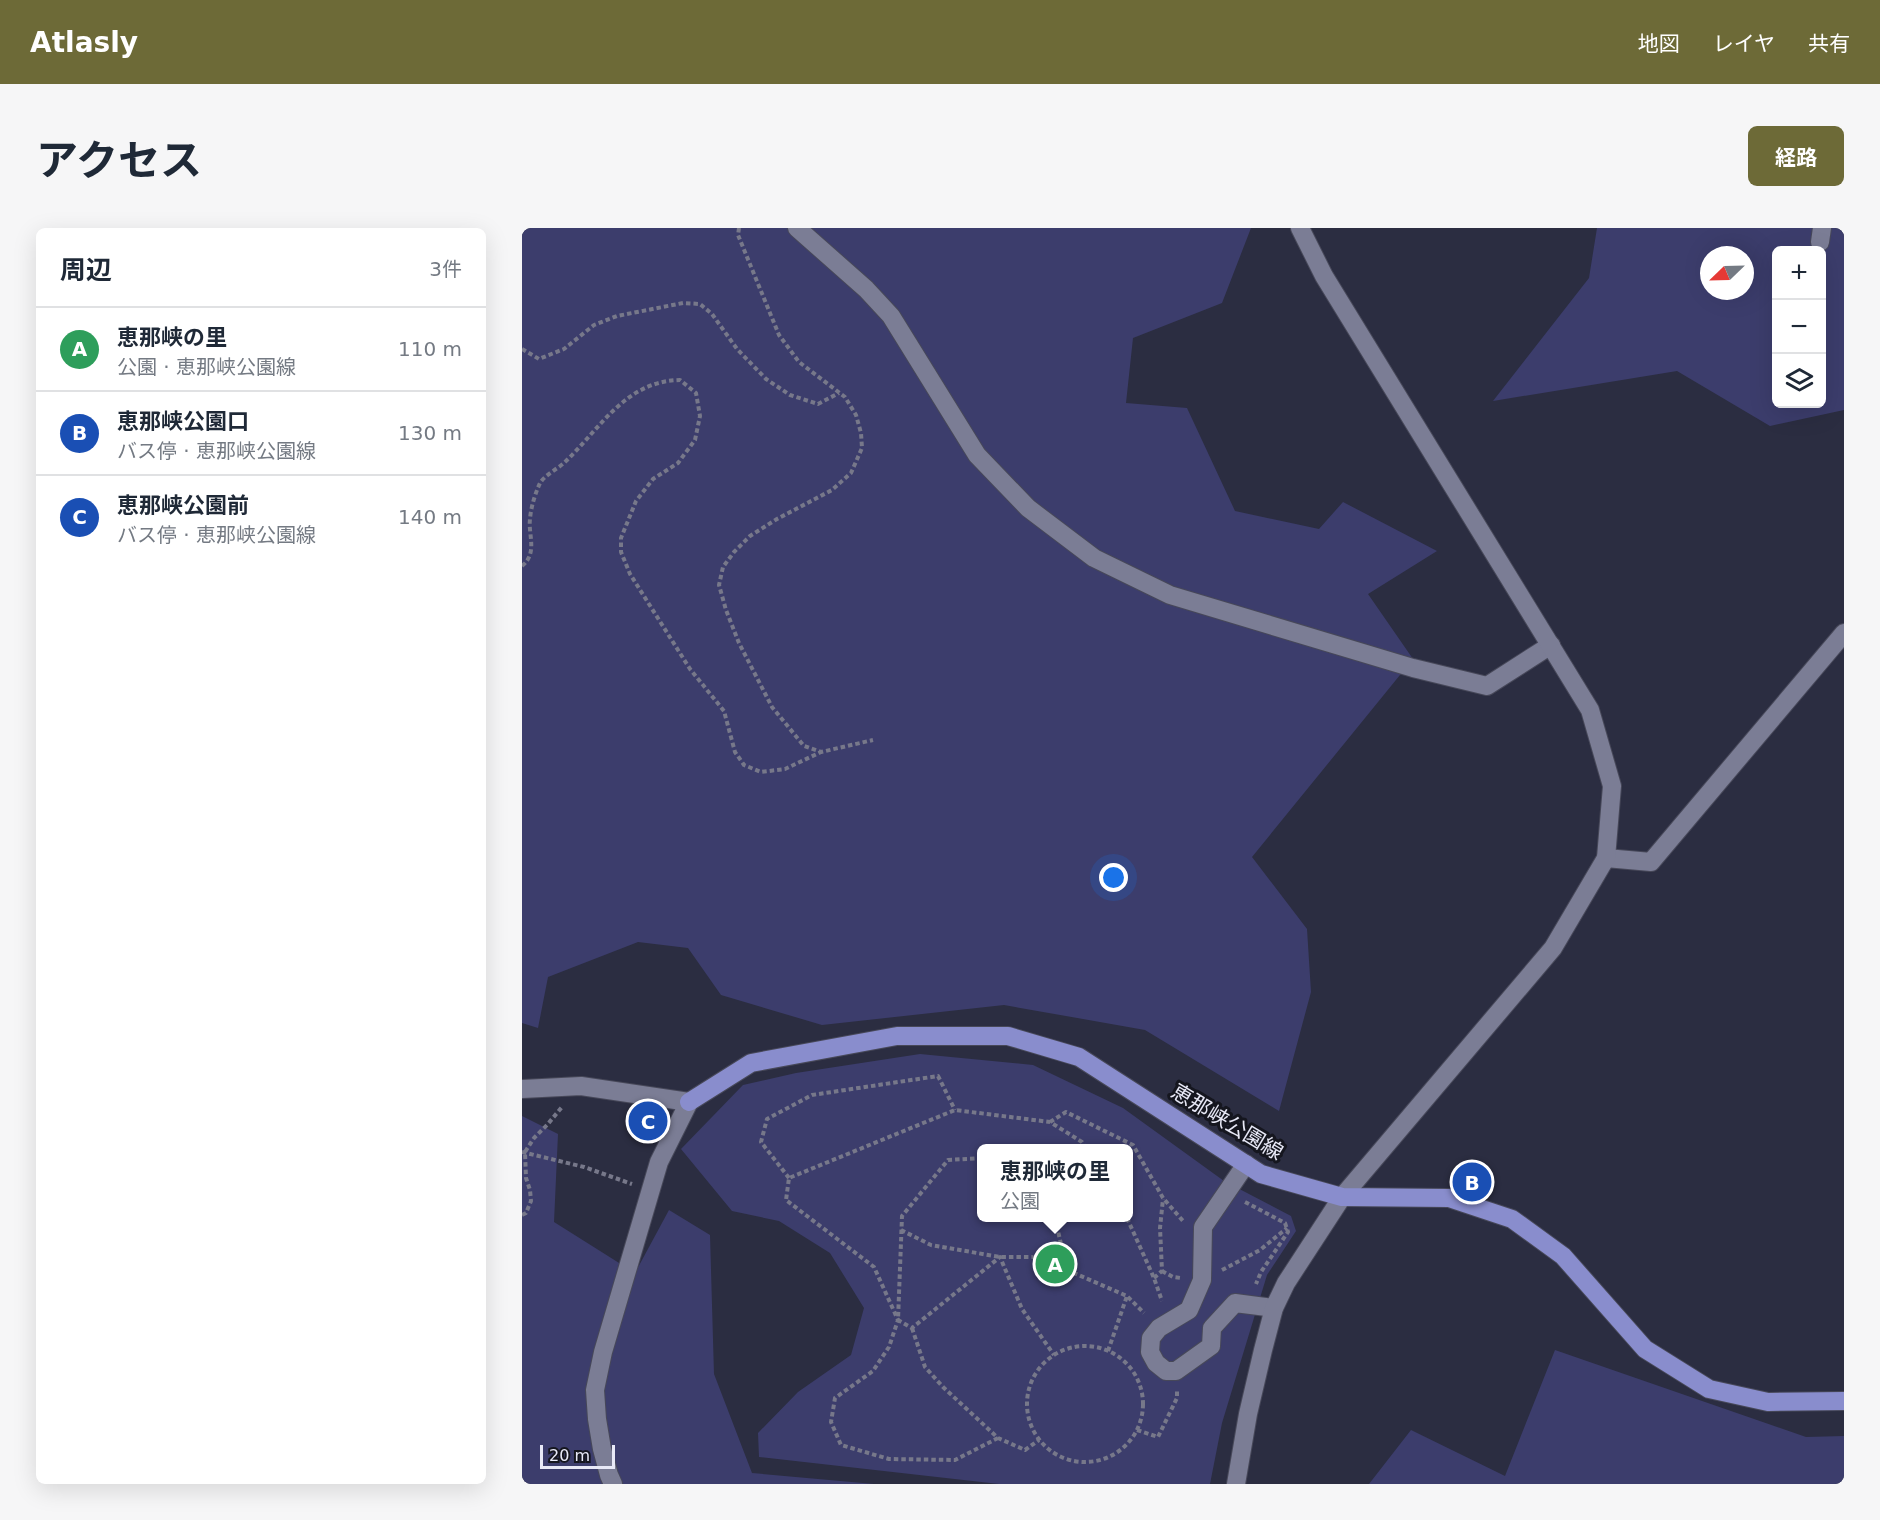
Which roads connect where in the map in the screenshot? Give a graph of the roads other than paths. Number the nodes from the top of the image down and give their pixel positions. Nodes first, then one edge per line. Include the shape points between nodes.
1 (797, 228) edge
2 (1300, 228) edge
3 (1844, 633) edge
4 (1551, 645) junction
5 (1606, 858) junction
6 (522, 1089) edge
7 (689, 1102) junction
8 (1246, 1164) junction
9 (1342, 1197) junction
10 (1274, 1308) junction
11 (1844, 1401) edge
12 (614, 1484) edge
13 (1236, 1484) edge

1 - 4 street via 866,288 891,316 977,455 1028,508 1094,558 1170,595 1413,668 1487,686
2 - 4 street via 1324,276
3 - 5 street via 1651,862
4 - 5 street via 1590,710 1612,786
5 - 9 street via 1553,948
6 - 7 street via 580,1086
7 - 8 main road, 恵那峡公園線 via 751,1063 897,1036 1008,1036 1079,1057
7 - 12 street via 659,1162 595,1390 602,1449
8 - 9 main road, 恵那峡公園線 via 1261,1174
8 - 10 street via 1203,1227 1202,1280 1189,1310 1151,1338 1150,1352 1166,1371 1176,1371 1211,1346 1212,1328 1235,1303
9 - 10 street
9 - 11 main road, 恵那峡公園線 via 1449,1198 1512,1219 1563,1256 1645,1348 1709,1389 1768,1402
10 - 13 street via 1248,1414

